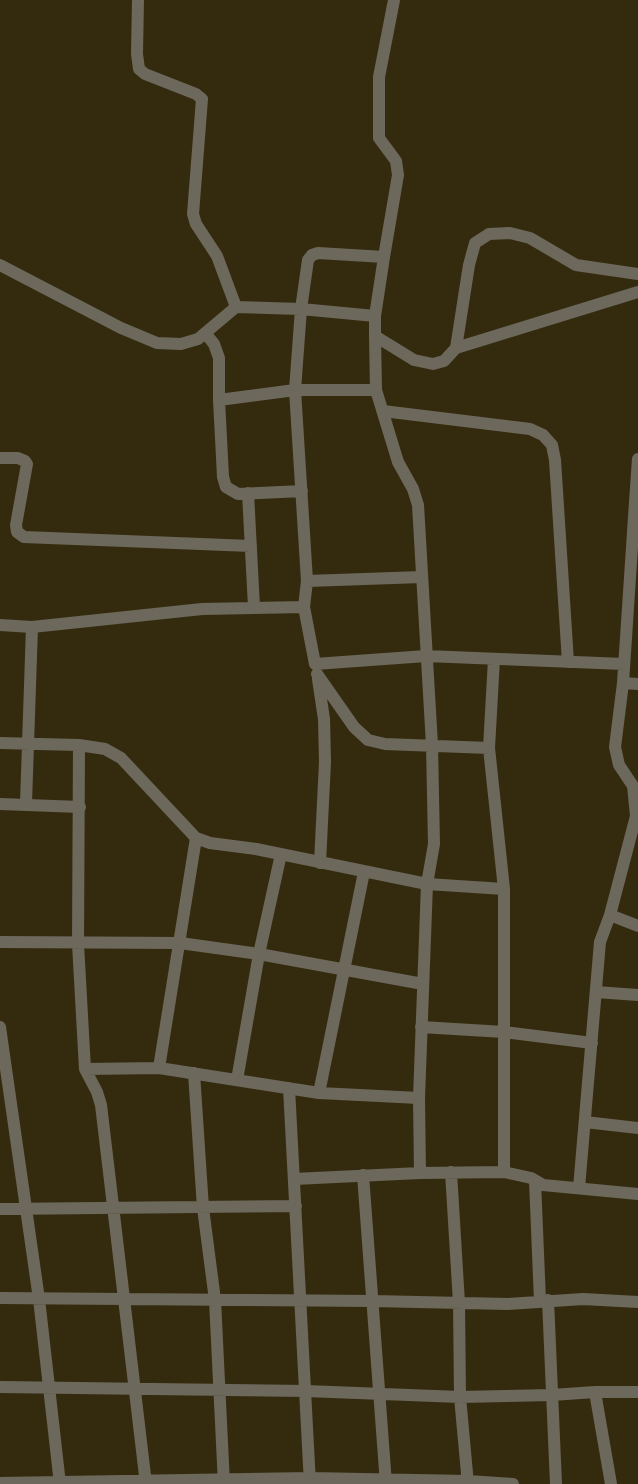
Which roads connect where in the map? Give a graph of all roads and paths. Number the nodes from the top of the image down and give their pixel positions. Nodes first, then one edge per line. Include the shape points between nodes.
1 (138, 0) edge
2 (394, 0) edge
3 (384, 257) junction
4 (0, 265) edge
5 (638, 274) edge
6 (638, 292) edge
7 (236, 307) junction
8 (301, 310) junction
9 (375, 316) junction
10 (206, 334) junction
11 (375, 336) junction
12 (456, 348) junction
13 (295, 390) junction
14 (376, 390) junction
15 (219, 400) junction
16 (383, 411) junction
17 (0, 458) edge
18 (638, 459) edge
19 (302, 491) junction
20 (248, 493) junction
21 (637, 504) edge
22 (250, 546) junction
23 (422, 578) junction
24 (306, 581) junction
25 (254, 607) junction
26 (304, 607) junction
27 (0, 625) edge
28 (32, 627) junction
29 (426, 656) junction
30 (494, 659) junction
31 (568, 662) junction
32 (624, 664) junction
33 (316, 669) junction
34 (623, 683) junction
35 (638, 684) edge
36 (0, 742) edge
37 (29, 743) junction
38 (432, 744) junction
39 (79, 745) junction
40 (489, 748) junction
41 (26, 803) junction
42 (0, 804) edge
43 (80, 807) junction
44 (196, 838) junction
45 (280, 854) junction
46 (320, 863) junction
47 (364, 872) junction
48 (427, 884) junction
49 (504, 889) junction
50 (610, 915) junction
51 (638, 926) edge
52 (0, 942) edge
53 (180, 943) junction
54 (78, 944) junction
55 (259, 954) junction
56 (342, 970) junction
57 (422, 984) junction
58 (596, 992) junction
59 (638, 995) edge
60 (0, 1027) edge
61 (421, 1027) junction
62 (504, 1032) junction
63 (592, 1043) junction
64 (159, 1068) junction
65 (85, 1069) junction
66 (194, 1073) junction
67 (237, 1080) junction
68 (289, 1088) junction
69 (319, 1093) junction
70 (419, 1098) junction
71 (585, 1122) junction
72 (638, 1128) edge
73 (451, 1172) junction
74 (504, 1172) junction
75 (420, 1173) junction
76 (363, 1175) junction
77 (294, 1179) junction
78 (535, 1181) junction
79 (579, 1188) junction
80 (638, 1196) edge
81 (296, 1206) junction
82 (112, 1208) junction
83 (203, 1208) junction
84 (0, 1209) edge
85 (26, 1209) junction
86 (0, 1298) edge
87 (39, 1299) junction
88 (123, 1300) junction
89 (215, 1300) junction
90 (302, 1300) junction
91 (544, 1300) junction
92 (373, 1301) junction
93 (638, 1302) edge
94 (459, 1303) junction
95 (49, 1386) junction
96 (0, 1387) edge
97 (134, 1387) junction
98 (220, 1389) junction
99 (306, 1390) junction
100 (595, 1392) junction
101 (638, 1392) edge
102 (380, 1394) junction
103 (552, 1396) junction
104 (460, 1397) junction
105 (310, 1481) edge
106 (386, 1481) edge
107 (146, 1482) edge
108 (224, 1482) edge
109 (468, 1482) edge
110 (0, 1483) edge
111 (60, 1483) edge
112 (513, 1484) edge
113 (556, 1484) edge
114 (612, 1484) edge

1 - 7 street via 139,69 196,94 202,100 194,214 196,224 217,256
2 - 3 street via 379,78 379,138 396,160 398,175
3 - 8 street via 312,255 308,260
3 - 9 street
4 - 10 street via 157,343 181,344
5 - 12 street via 576,265 530,238 510,233 489,234 475,243
6 - 12 street
7 - 8 street
7 - 10 street via 221,317
8 - 9 street
8 - 13 street
9 - 11 street
10 - 15 street via 218,351
11 - 12 street via 414,360 433,364 444,361
11 - 14 street
13 - 14 street
13 - 15 street
13 - 19 street
14 - 16 street
15 - 20 street via 226,487 238,494
16 - 23 street via 398,462 418,505
16 - 31 street via 530,429 543,435 552,445
17 - 22 street via 18,458 27,464 16,525 17,532 24,537
18 - 21 street
19 - 20 street
19 - 24 street
20 - 22 street
21 - 32 street
22 - 25 street
23 - 24 street
23 - 29 street
24 - 26 street
25 - 26 street
25 - 28 street via 202,609
26 - 33 street
27 - 28 street
28 - 37 street
29 - 30 street
29 - 33 street
29 - 38 street
30 - 31 street
30 - 40 street
31 - 32 street
32 - 34 street
33 - 38 street via 354,727 368,740 385,744
33 - 46 street via 325,745
34 - 35 street
34 - 50 street via 616,755 633,786 636,816
36 - 37 street
37 - 39 street
37 - 41 street
38 - 40 street
38 - 48 street via 434,844
39 - 43 street
39 - 44 street via 105,749 121,758
40 - 49 street
41 - 42 street
41 - 43 street
43 - 54 street
44 - 45 street
44 - 53 street
45 - 46 street
45 - 55 street
46 - 47 street
47 - 48 street
47 - 56 street
48 - 49 street
48 - 57 street
49 - 62 street
50 - 51 street
50 - 58 street via 600,942
52 - 54 street
53 - 54 street
53 - 55 street
53 - 64 street
54 - 65 street
55 - 56 street
55 - 67 street
56 - 57 street
56 - 69 street
57 - 61 street
58 - 59 street
58 - 63 street
60 - 85 street
61 - 62 street
61 - 70 street
62 - 63 street
62 - 74 street
63 - 71 street
64 - 65 street
64 - 66 street
65 - 82 street via 100,1099
66 - 67 street
66 - 83 street
67 - 68 street
68 - 69 street
68 - 77 street
69 - 70 street
70 - 75 street
71 - 72 street
71 - 79 street
73 - 74 street
73 - 75 street
73 - 94 street
74 - 78 street
75 - 76 street
76 - 77 street
76 - 92 street
77 - 81 street
78 - 79 street via 543,1185
78 - 91 street
79 - 80 street
81 - 83 street
81 - 90 street
82 - 83 street
82 - 85 street
82 - 88 street
83 - 89 street
84 - 85 street
85 - 87 street
86 - 87 street
87 - 88 street
87 - 95 street
88 - 89 street
88 - 97 street
89 - 90 street
89 - 98 street
90 - 92 street
90 - 99 street
91 - 93 street
91 - 94 street via 508,1304
91 - 103 street
92 - 94 street
92 - 102 street
94 - 104 street
95 - 96 street
95 - 97 street
95 - 111 street
97 - 98 street
97 - 107 street
98 - 99 street
98 - 108 street
99 - 102 street
99 - 105 street
100 - 101 street
100 - 103 street
100 - 114 street
102 - 104 street
102 - 106 street
103 - 104 street
103 - 113 street
104 - 109 street
105 - 106 street
105 - 108 street
106 - 109 street
107 - 108 street
107 - 111 street
109 - 112 street
110 - 111 street

